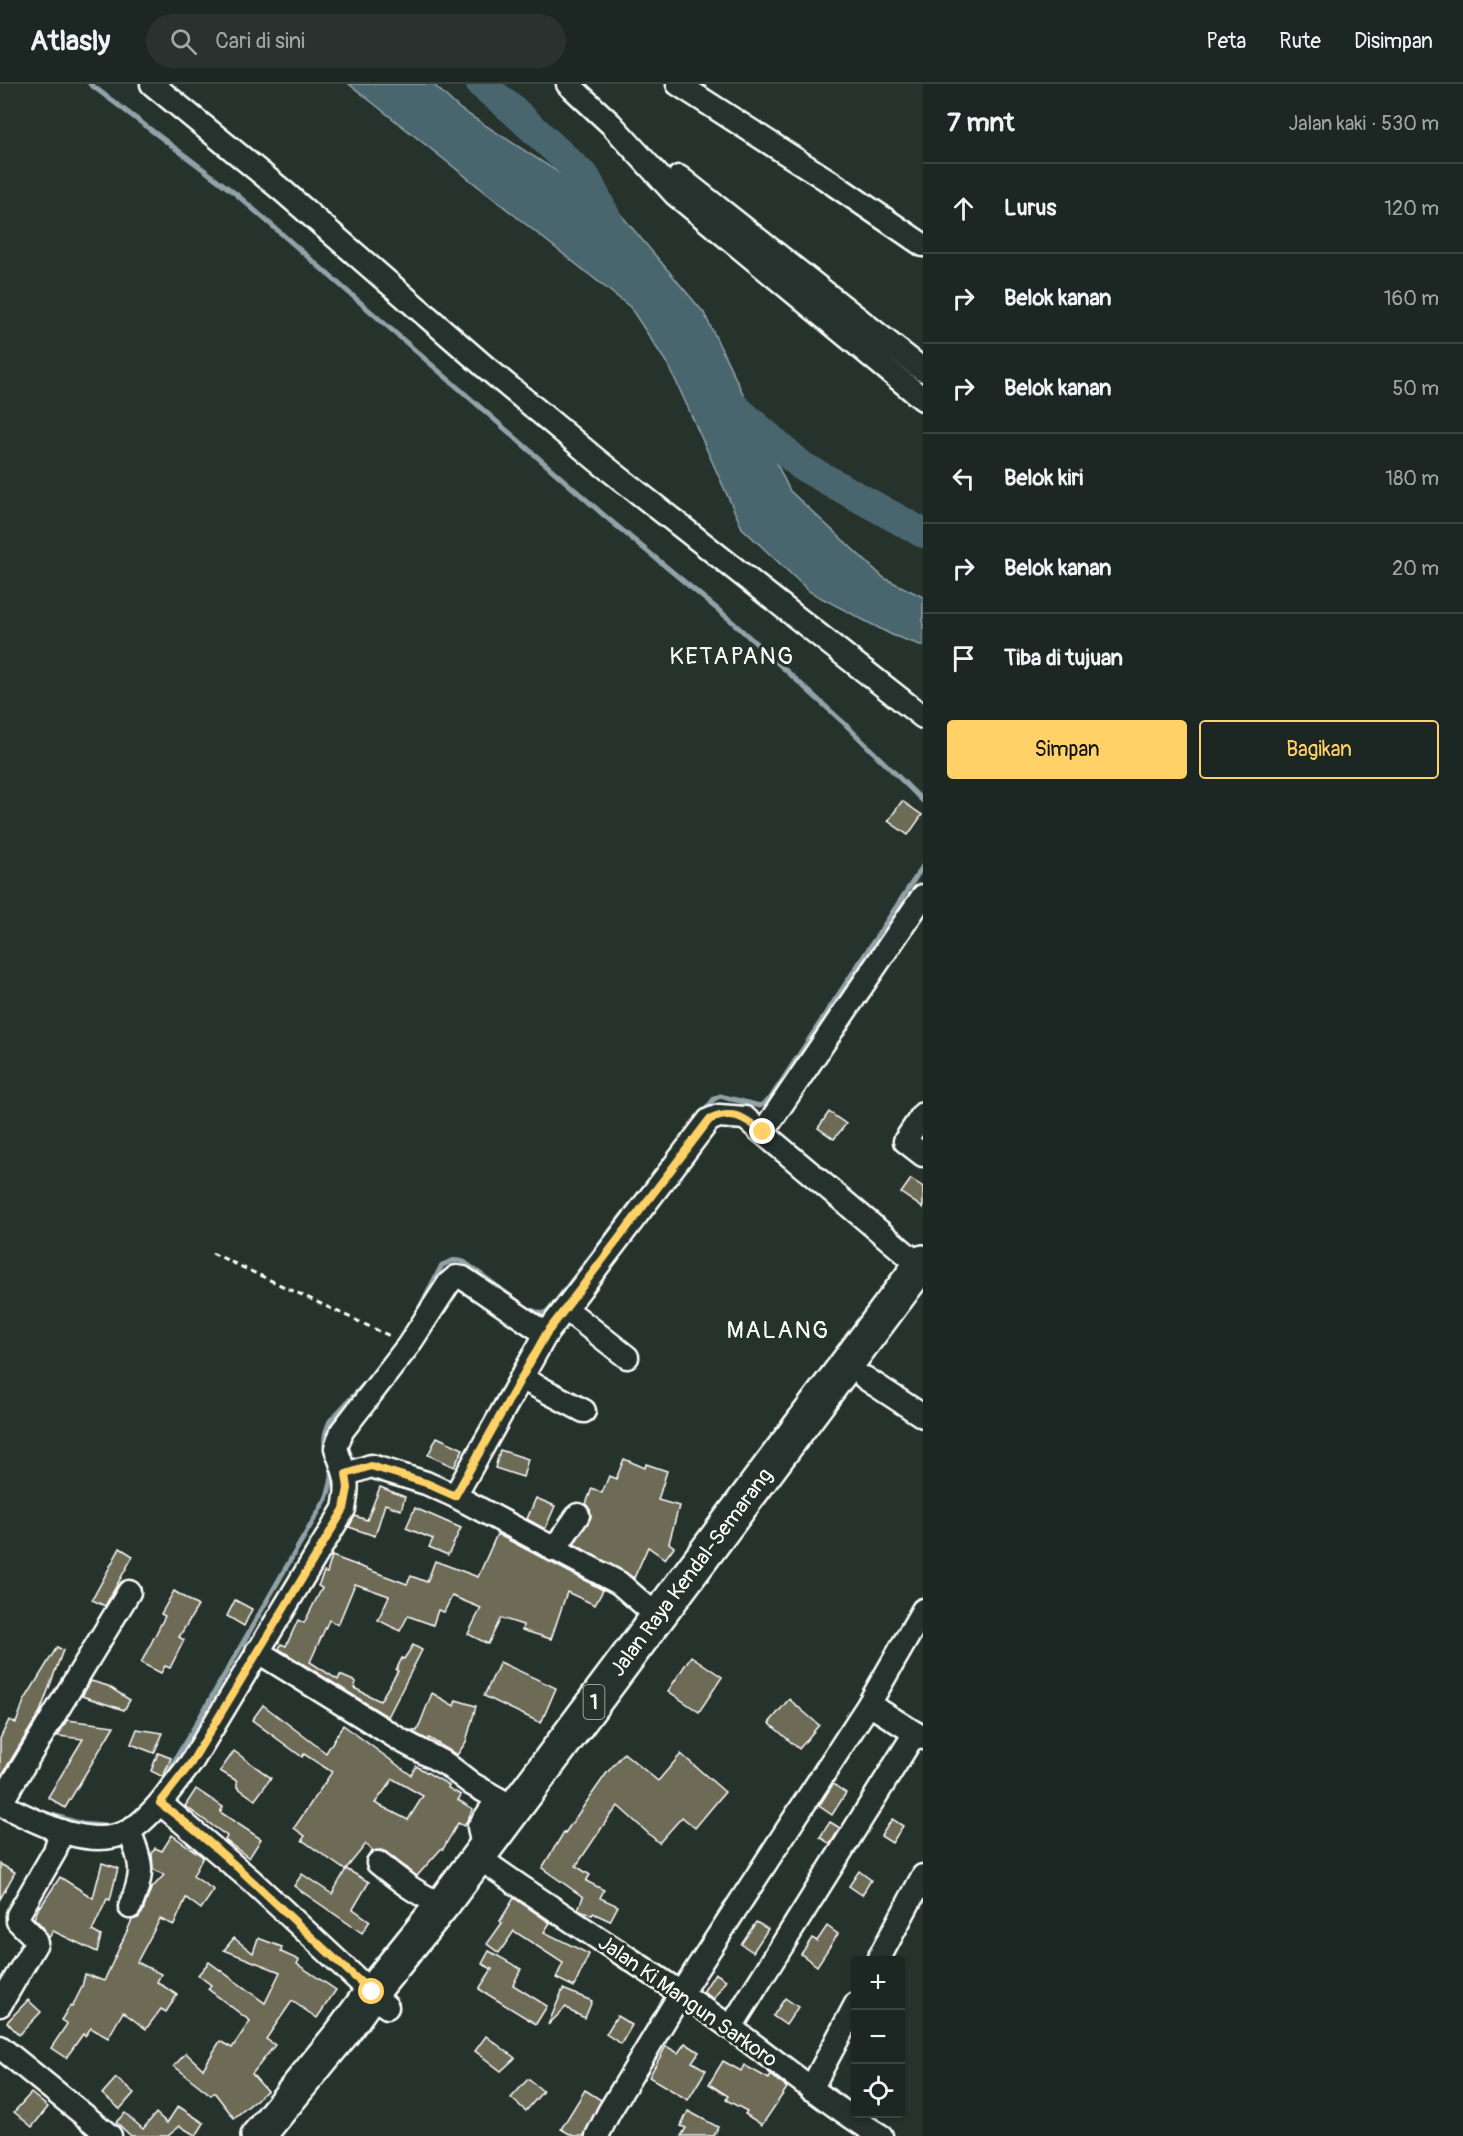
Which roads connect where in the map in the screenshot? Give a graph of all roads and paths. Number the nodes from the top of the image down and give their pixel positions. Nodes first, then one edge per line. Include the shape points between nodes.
1 (152, 84) edge
2 (568, 84) edge
3 (678, 84) edge
4 (679, 177) dead end
5 (923, 245) edge
6 (922, 357) edge
7 (923, 399) edge
8 (923, 717) edge
9 (923, 896) edge
10 (923, 1114) edge
11 (763, 1132) junction
12 (923, 1155) edge
13 (212, 1253) dead end
14 (922, 1265) edge
15 (923, 1298) edge
16 (566, 1309) junction
17 (546, 1334) junction
18 (396, 1338) dead end
19 (627, 1357) dead end
20 (521, 1378) junction
21 (865, 1378) junction
22 (584, 1411) dead end
23 (923, 1416) edge
24 (346, 1474) junction
25 (455, 1496) junction
26 (578, 1515) dead end
27 (554, 1550) junction
28 (129, 1592) dead end
29 (923, 1610) edge
30 (657, 1616) junction
31 (257, 1651) junction
32 (869, 1704) junction
33 (919, 1736) edge
34 (2, 1800) edge
35 (160, 1803) junction
36 (506, 1804) junction
37 (129, 1831) junction
38 (61, 1832) junction
39 (487, 1856) junction
40 (378, 1863) dead end
41 (923, 1876) edge
42 (443, 1904) junction
43 (130, 1907) dead end
44 (880, 1956) edge
45 (681, 1993) junction
46 (379, 1999) junction
47 (0, 2005) edge
48 (852, 2010) edge
49 (731, 2027) junction
50 (0, 2047) edge
51 (811, 2089) junction
52 (871, 2133) edge
53 (110, 2136) edge
54 (258, 2136) edge
55 (281, 2136) edge
56 (597, 2136) edge

1 - 8 street via 598,461
2 - 7 street via 675,194
3 - 5 street
4 - 6 street
9 - 11 street
10 - 12 street via 904,1141
11 - 14 street
11 - 16 street via 745,1118 719,1116 709,1120
13 - 18 path
14 - 30 highway, Jalan Raya Kendal-Semarang / 1
15 - 21 highway, Jalan Raya Kendal-Semarang / 1
16 - 17 street
16 - 19 street
17 - 20 street
17 - 24 street via 456,1277 342,1431 336,1448
20 - 22 street
20 - 25 street
21 - 23 street
21 - 39 highway, Jalan Raya Kendal-Semarang / 1 via 676,1625
24 - 25 street via 371,1466
24 - 31 street via 344,1509
25 - 27 street
26 - 27 street
27 - 30 street via 618,1583
28 - 34 street
29 - 32 street
30 - 36 highway, Jalan Raya Kendal-Semarang / 1
31 - 35 street via 191,1763
31 - 36 street
32 - 33 street
32 - 45 street
33 - 49 street
34 - 38 street
35 - 37 street
35 - 46 street via 252,1881
36 - 39 highway, Jalan Raya Kendal-Semarang / 1
37 - 38 street via 93,1838
37 - 43 street via 141,1873
38 - 47 street via 55,1851 18,1915 18,1921 36,1944
39 - 42 highway, Jalan Raya Kendal-Semarang / 1
39 - 45 street, Jalan Ki Mangun Sarkoro
39 - 46 highway, Jalan Raya Kendal-Semarang / 1
40 - 42 street via 401,1882
41 - 44 street
42 - 46 highway, Jalan Raya Kendal-Semarang / 1
45 - 49 street, Jalan Ki Mangun Sarkoro
45 - 56 street
46 - 54 highway, Jalan Raya Kendal-Semarang / 1 via 343,2032
46 - 55 highway, Jalan Raya Kendal-Semarang / 1 via 313,2103
48 - 51 street
49 - 51 street, Jalan Ki Mangun Sarkoro
50 - 53 street
51 - 52 street, Jalan Ki Mangun Sarkoro

